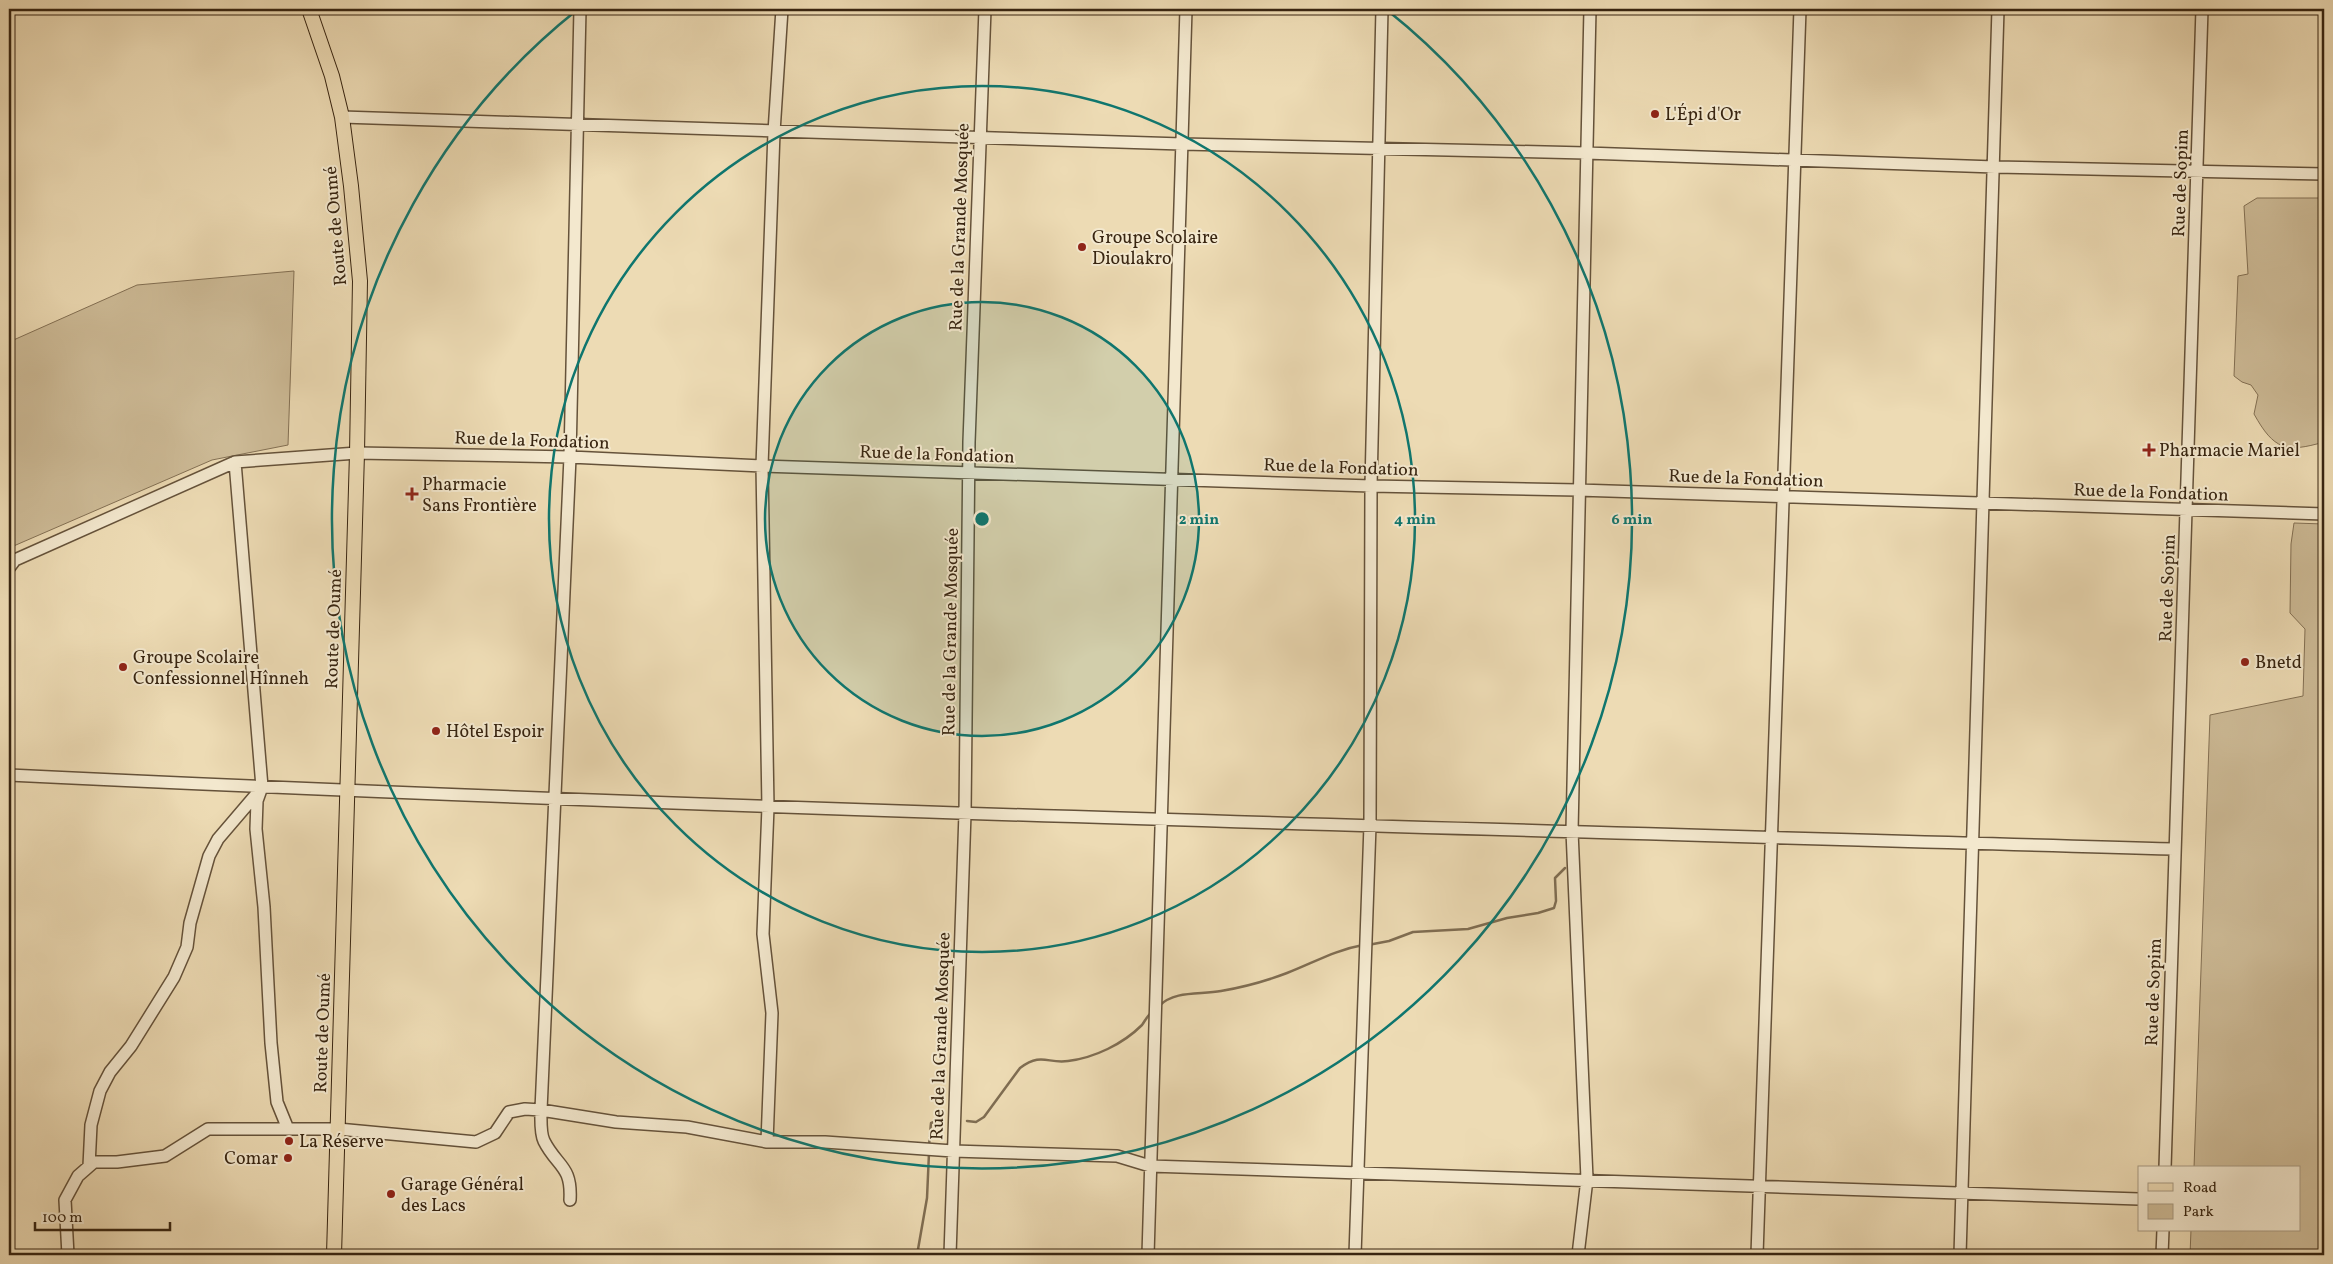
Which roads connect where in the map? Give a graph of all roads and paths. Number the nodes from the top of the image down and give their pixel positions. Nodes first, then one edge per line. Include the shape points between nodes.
1 (309, 9) edge
2 (580, 9) edge
3 (782, 9) edge
4 (984, 9) edge
5 (1186, 9) edge
6 (1382, 9) edge
7 (1590, 9) edge
8 (1800, 9) edge
9 (1998, 9) edge
10 (2202, 9) edge
11 (342, 117) junction
12 (579, 125) junction
13 (774, 132) junction
14 (979, 136) junction
15 (1182, 144) junction
16 (1378, 148) junction
17 (1586, 153) junction
18 (1795, 160) junction
19 (1995, 167) junction
20 (2198, 170) junction
21 (2324, 174) edge
22 (358, 453) junction
23 (570, 457) junction
24 (236, 462) junction
25 (762, 466) junction
26 (969, 473) junction
27 (1171, 479) junction
28 (1372, 486) junction
29 (1578, 490) junction
30 (1782, 497) junction
31 (1984, 504) junction
32 (2187, 511) junction
33 (2324, 514) edge
34 (9, 568) edge
35 (9, 775) edge
36 (262, 787) junction
37 (347, 791) junction
38 (555, 800) junction
39 (768, 807) junction
40 (965, 813) junction
41 (1161, 819) junction
42 (1370, 825) junction
43 (1572, 831) junction
44 (1772, 837) junction
45 (1974, 843) junction
46 (2174, 849) junction
47 (541, 1110) junction
48 (288, 1129) junction
49 (338, 1129) junction
50 (767, 1142) junction
51 (953, 1151) junction
52 (89, 1166) junction
53 (1150, 1166) junction
54 (2165, 1166) edge
55 (1358, 1173) junction
56 (1587, 1179) junction
57 (1760, 1186) junction
58 (1962, 1193) junction
59 (2138, 1198) edge
60 (570, 1200) dead end
61 (2163, 1232) edge
62 (68, 1255) edge
63 (334, 1255) edge
64 (950, 1255) edge
65 (1148, 1255) edge
66 (1355, 1255) edge
67 (1578, 1255) edge
68 (1757, 1255) edge
69 (1960, 1255) edge
70 (2162, 1255) edge

1 - 11 main road, Route de Oumé
2 - 12 street
3 - 13 street
4 - 14 street, Rue de la Grande Mosquée
5 - 15 street
6 - 16 street
7 - 17 street
8 - 18 street
9 - 19 street
10 - 20 street, Rue de Sopim
11 - 12 street
11 - 22 main road, Route de Oumé via 360,281
12 - 13 street
12 - 23 street
13 - 14 street
13 - 25 street
14 - 15 street
14 - 26 street, Rue de la Grande Mosquée
15 - 16 street
15 - 27 street
16 - 17 street
16 - 28 street
17 - 18 street
17 - 29 street
18 - 19 street
18 - 30 street
19 - 20 street
19 - 31 street
20 - 21 street
20 - 32 street, Rue de Sopim
22 - 23 street, Rue de la Fondation
22 - 24 street, Rue de la Fondation
22 - 37 main road, Route de Oumé
23 - 25 street, Rue de la Fondation
23 - 38 street
24 - 34 street, Rue de la Fondation via 15,560
24 - 36 street
25 - 26 street, Rue de la Fondation
25 - 39 street
26 - 27 street, Rue de la Fondation
26 - 40 street, Rue de la Grande Mosquée
27 - 28 street, Rue de la Fondation
27 - 41 street
28 - 29 street, Rue de la Fondation
28 - 42 street
29 - 30 street, Rue de la Fondation
29 - 43 street
30 - 31 street, Rue de la Fondation
30 - 44 street
31 - 32 street, Rue de la Fondation
31 - 45 street
32 - 33 street, Rue de la Fondation
32 - 46 street, Rue de Sopim
35 - 36 street
36 - 37 street
36 - 48 street via 256,828 271,1043 277,1102
36 - 52 street via 218,839 209,856 190,922 187,947 174,977 100,1091 91,1125
37 - 38 street
37 - 49 main road, Route de Oumé
38 - 39 street
38 - 47 street
39 - 40 street
39 - 50 street via 763,934 772,1013
40 - 41 street
40 - 51 street, Rue de la Grande Mosquée
41 - 42 street
41 - 53 street
42 - 43 street
42 - 55 street
43 - 44 street
43 - 56 street
44 - 45 street
44 - 57 street
45 - 46 street
45 - 58 street
46 - 54 street, Rue de Sopim
47 - 49 street via 509,1112 495,1133 476,1142
47 - 50 street via 616,1122 687,1127
47 - 60 street via 543,1140 566,1168 571,1185
48 - 49 street
48 - 52 street via 208,1129 165,1156 94,1162
49 - 63 main road, Route de Oumé
50 - 51 street via 825,1142
51 - 53 street via 1117,1156
51 - 64 street, Rue de la Grande Mosquée
52 - 62 street via 78,1176 65,1200
53 - 55 street
53 - 65 street
55 - 56 street
55 - 66 street
56 - 57 street
56 - 67 street
57 - 58 street
57 - 68 street
58 - 59 street
58 - 69 street
61 - 70 street

